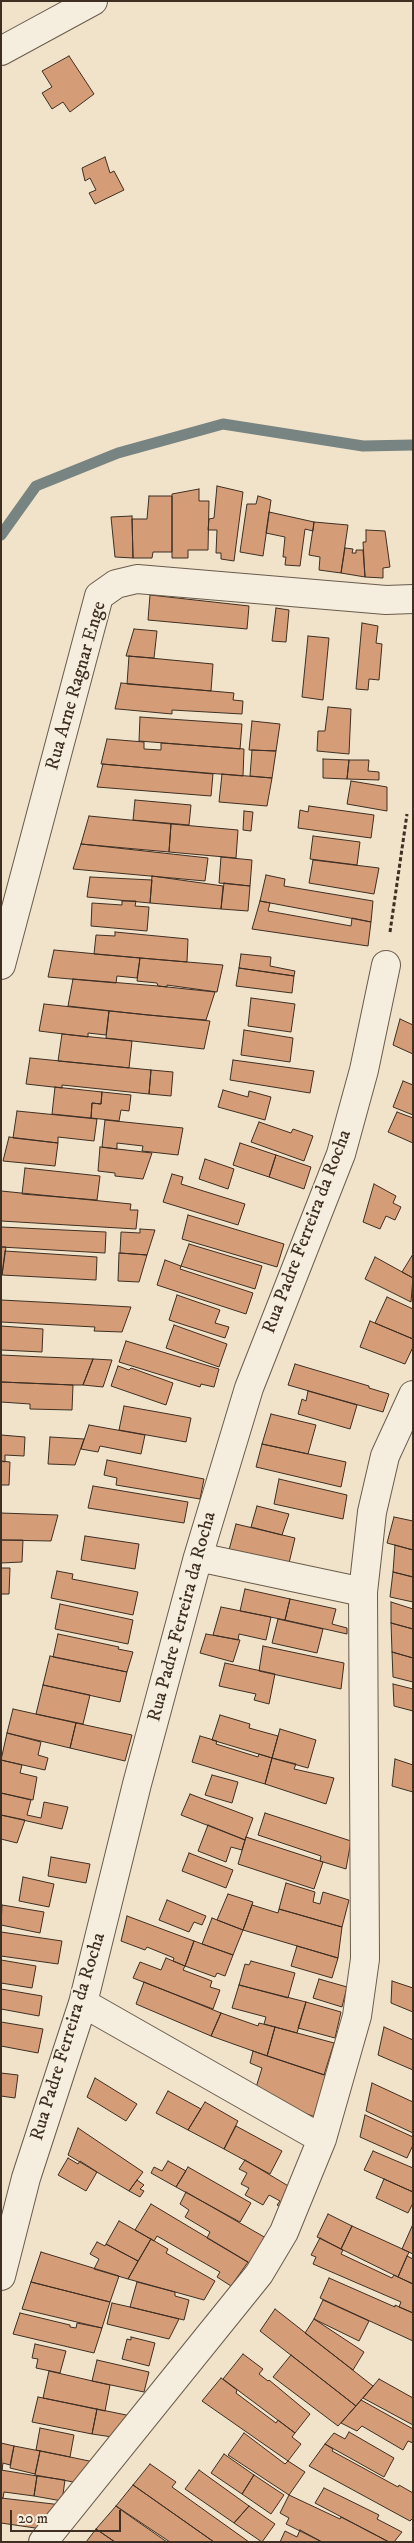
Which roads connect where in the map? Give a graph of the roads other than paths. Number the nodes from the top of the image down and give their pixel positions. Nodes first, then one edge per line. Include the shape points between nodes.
1 (93, 1) edge
2 (1, 52) edge
3 (413, 599) edge
4 (386, 965) road end
5 (1, 966) edge
6 (413, 1395) edge
7 (198, 1557) junction
8 (363, 1592) junction
9 (83, 2003) junction
10 (322, 2140) junction
11 (1, 2276) edge
12 (43, 2542) edge

1 - 2 street
3 - 5 street, Rua Arne Ragnar Enge via 386,600 137,580 116,584 99,596
4 - 7 street, Rua Padre Ferreira da Rocha via 364,1070 341,1154 249,1388
6 - 8 street via 385,1456 372,1512
7 - 8 street
7 - 9 street, Rua Padre Ferreira da Rocha
8 - 10 street via 365,1959 358,2016
9 - 10 street
9 - 11 street, Rua Padre Ferreira da Rocha via 26,2178
10 - 12 street via 284,2232 259,2274

